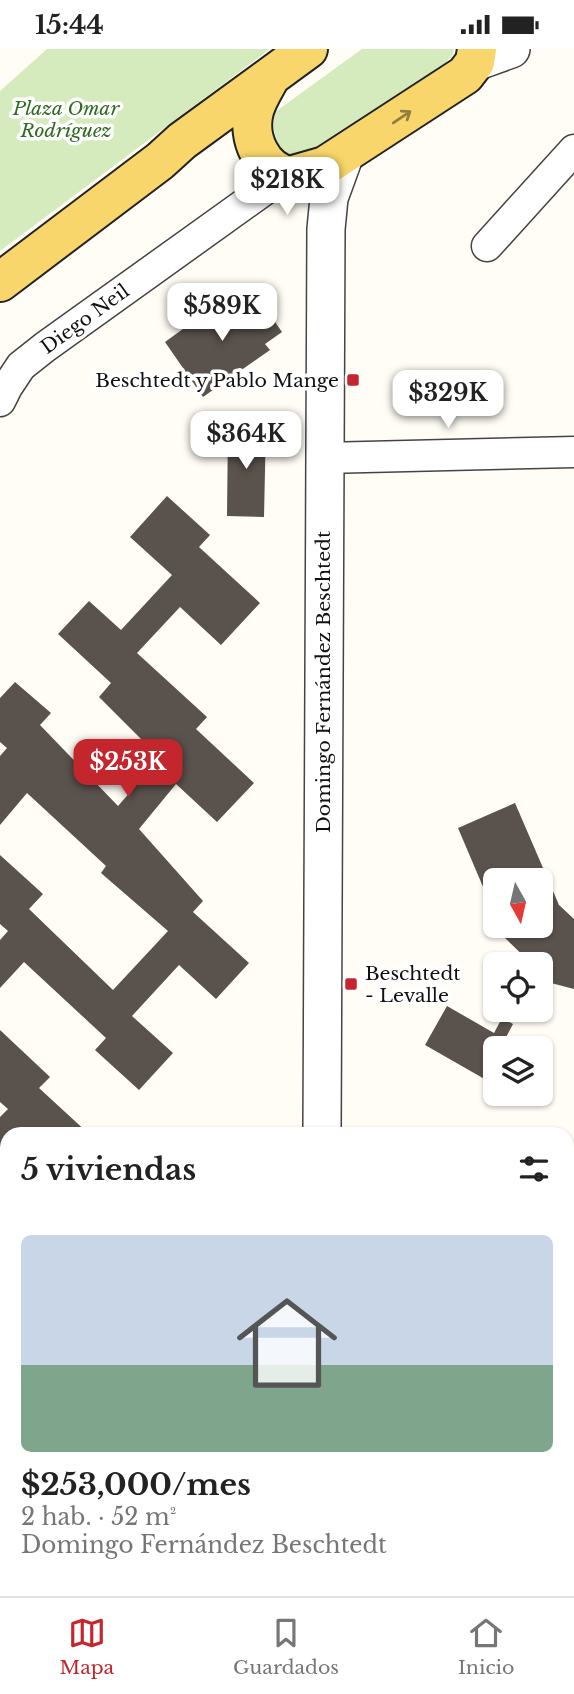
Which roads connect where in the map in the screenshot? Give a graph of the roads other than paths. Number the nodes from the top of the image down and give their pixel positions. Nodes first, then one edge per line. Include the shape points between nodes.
1 (511, 49) edge
2 (476, 56) edge
3 (295, 57) edge
4 (574, 151) edge
5 (345, 154) junction
6 (160, 162) junction
7 (278, 168) junction
8 (326, 229) junction
9 (487, 246) dead end
10 (0, 282) edge
11 (0, 401) edge
12 (574, 452) edge
13 (324, 458) junction
14 (322, 1127) edge

1 - 2 street
5 -> 2 main road via 465,75
3 - 6 main road
3 - 7 main road via 254,109 252,127
4 - 9 street
5 - 7 main road via 325,166
5 - 8 street, Domingo Fernández Beschtedt via 329,198
6 - 7 main road via 228,142 247,146
6 - 10 main road
7 - 8 street, Domingo Fernández Beschtedt via 302,188
7 - 11 street, Diego Neil via 21,366
8 - 13 street, Domingo Fernández Beschtedt
12 - 13 street
13 - 14 street, Domingo Fernández Beschtedt

